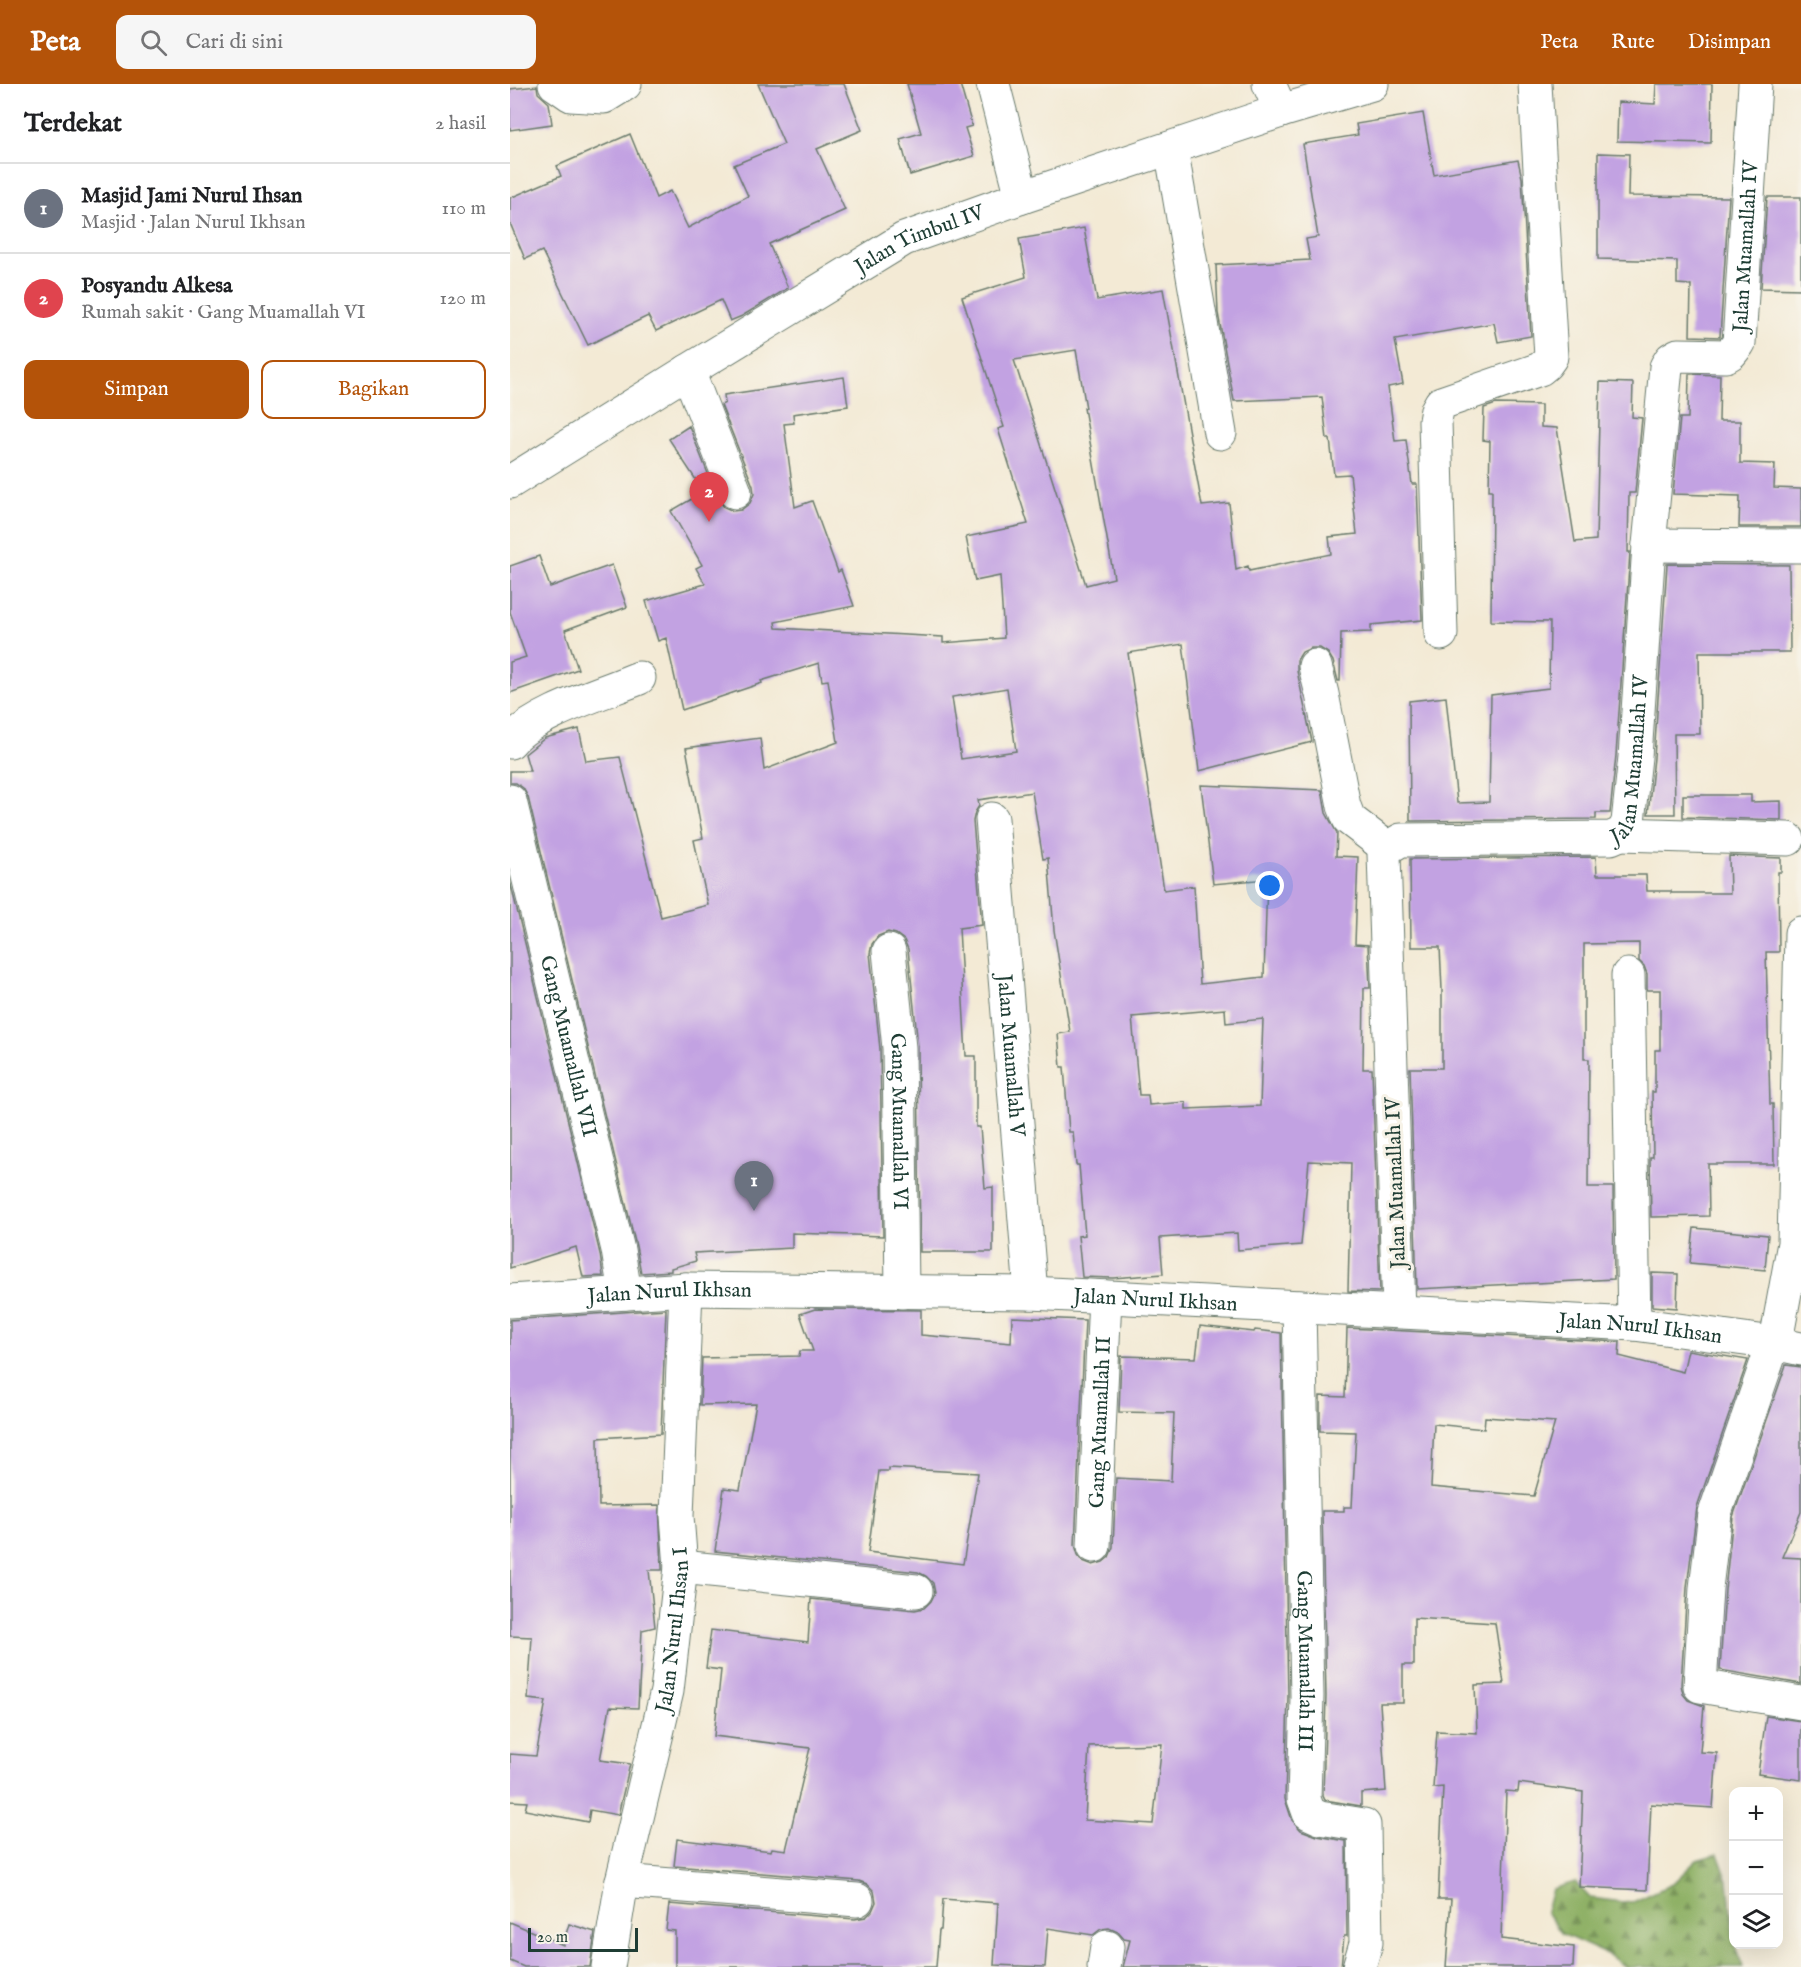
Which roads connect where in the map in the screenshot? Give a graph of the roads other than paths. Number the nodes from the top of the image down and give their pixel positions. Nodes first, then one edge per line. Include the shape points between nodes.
1 (555, 84) edge
2 (625, 84) edge
3 (993, 84) edge
4 (1372, 84) edge
5 (1535, 84) edge
6 (1755, 84) edge
7 (1275, 98) edge
8 (1171, 148) junction
9 (1022, 197) junction
10 (688, 370) junction
11 (1220, 433) dead end
12 (510, 482) edge
13 (735, 492) dead end
14 (1649, 545) junction
15 (1801, 546) edge
16 (1441, 634) dead end
17 (1315, 666) dead end
18 (639, 678) dead end
19 (510, 742) edge
20 (510, 801) edge
21 (992, 819) dead end
22 (1621, 834) junction
23 (1788, 839) dead end
24 (1387, 848) junction
25 (1801, 933) edge
26 (889, 951) dead end
27 (1628, 975) dead end
28 (686, 1289) junction
29 (902, 1292) junction
30 (625, 1293) junction
31 (1031, 1293) junction
32 (1105, 1297) junction
33 (510, 1301) edge
34 (1299, 1307) junction
35 (1399, 1311) junction
36 (1634, 1324) junction
37 (1787, 1346) edge
38 (1094, 1546) dead end
39 (681, 1567) junction
40 (916, 1591) dead end
41 (1801, 1703) edge
42 (622, 1881) junction
43 (857, 1900) dead end
44 (609, 1967) edge
45 (1359, 1967) edge

1 - 2 street via 571,95 604,97
3 - 9 street
4 - 7 street, Jalan Timbul IV
5 - 16 street via 1551,357 1540,369 1442,403 1437,410
6 - 14 street, Jalan Muamallah IV via 1739,343 1726,356 1678,355 1666,367
7 - 8 street, Jalan Timbul IV
8 - 9 street, Jalan Timbul IV
8 - 11 street
9 - 10 street, Jalan Timbul IV via 904,239
10 - 12 street, Jalan Timbul IV
10 - 13 street
14 - 15 street
14 - 22 street, Jalan Muamallah IV via 1635,758 1628,822
17 - 24 street via 1349,819
18 - 19 street via 544,716
20 - 30 street, Gang Muamallah VII
21 - 31 street, Jalan Muamallah V
22 - 23 street
22 - 24 street, Jalan Muamallah IV via 1611,838 1401,840
24 - 35 street, Jalan Muamallah IV via 1384,861
25 - 37 street via 1794,1243 1778,1330
26 - 29 street, Gang Muamallah VI via 898,1048
27 - 36 street
28 - 29 street, Jalan Nurul Ikhsan
28 - 30 street, Jalan Nurul Ikhsan
28 - 39 street, Jalan Nurul Ihsan I via 677,1516
29 - 31 street, Jalan Nurul Ikhsan
30 - 33 street, Jalan Nurul Ikhsan
31 - 32 street, Jalan Nurul Ikhsan
32 - 34 street, Jalan Nurul Ikhsan
32 - 38 street, Gang Muamallah II
34 - 35 street, Jalan Nurul Ikhsan
34 - 45 street, Gang Muamallah III via 1307,1696 1304,1799 1309,1813 1320,1818 1374,1818 1366,1943
35 - 36 street, Jalan Nurul Ikhsan
36 - 37 street, Jalan Nurul Ikhsan
37 - 41 street via 1715,1513 1700,1686
39 - 40 street
39 - 42 street, Jalan Nurul Ihsan I via 667,1691
42 - 43 street
42 - 44 street, Jalan Nurul Ihsan I

